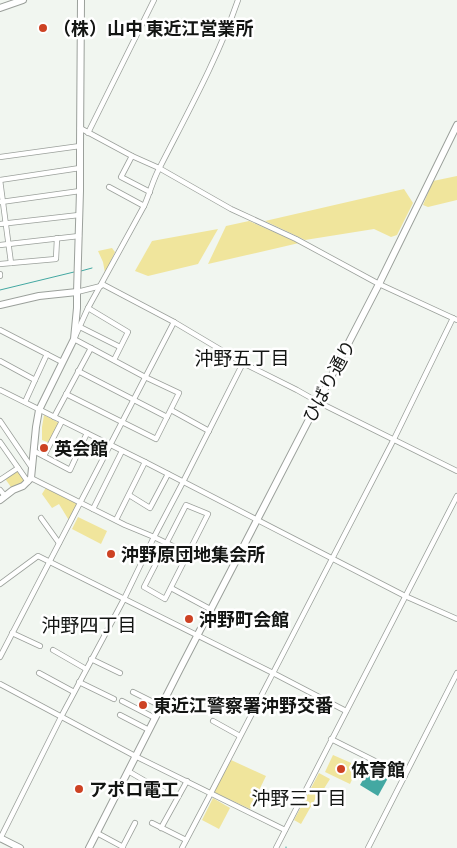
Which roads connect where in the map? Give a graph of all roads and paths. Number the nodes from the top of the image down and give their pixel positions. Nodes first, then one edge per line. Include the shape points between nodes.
1 (23, 0) edge
2 (81, 0) edge
3 (154, 0) edge
4 (238, 0) edge
5 (0, 8) edge
6 (457, 125) edge
7 (80, 128) junction
8 (88, 133) junction
9 (80, 146) junction
10 (132, 156) junction
11 (0, 157) edge
12 (80, 168) junction
13 (159, 168) junction
14 (0, 180) edge
15 (109, 187) dead end
16 (80, 191) junction
17 (150, 192) junction
18 (1, 202) edge
19 (144, 206) junction
20 (79, 215) junction
21 (3, 224) edge
22 (79, 236) junction
23 (57, 238) junction
24 (8, 244) junction
25 (0, 245) edge
26 (11, 263) junction
27 (0, 264) edge
28 (379, 284) junction
29 (101, 285) junction
30 (77, 292) junction
31 (0, 305) edge
32 (88, 308) junction
33 (455, 319) edge
34 (174, 322) junction
35 (80, 327) junction
36 (0, 330) edge
37 (74, 339) junction
38 (120, 347) junction
39 (91, 348) junction
40 (47, 354) junction
41 (114, 360) junction
42 (0, 361) edge
43 (62, 362) junction
44 (243, 363) junction
45 (78, 371) junction
46 (145, 377) junction
47 (35, 380) junction
48 (2, 391) edge
49 (66, 394) junction
50 (0, 396) edge
51 (134, 400) junction
52 (25, 402) junction
53 (318, 402) junction
54 (39, 410) junction
55 (171, 410) junction
56 (54, 417) junction
57 (167, 417) junction
58 (62, 421) junction
59 (0, 422) edge
60 (122, 422) junction
61 (209, 431) junction
62 (87, 433) junction
63 (394, 439) junction
64 (0, 442) edge
65 (110, 445) junction
66 (34, 451) junction
67 (122, 451) junction
68 (44, 456) junction
69 (146, 462) junction
70 (18, 468) junction
71 (33, 469) junction
72 (457, 471) edge
73 (168, 474) junction
74 (0, 480) edge
75 (30, 480) junction
76 (183, 482) junction
77 (0, 490) edge
78 (129, 495) junction
79 (457, 496) edge
80 (2, 498) edge
81 (80, 502) junction
82 (94, 508) junction
83 (41, 518) dead end
84 (116, 520) junction
85 (256, 520) junction
86 (154, 537) junction
87 (59, 543) junction
88 (166, 543) junction
89 (189, 554) junction
90 (332, 558) junction
91 (50, 562) junction
92 (0, 584) edge
93 (171, 588) junction
94 (405, 596) junction
95 (124, 599) junction
96 (210, 609) junction
97 (457, 619) edge
98 (12, 633) junction
99 (197, 635) junction
100 (40, 646) dead end
101 (53, 650) dead end
102 (0, 656) edge
103 (91, 659) junction
104 (86, 669) junction
105 (39, 673) dead end
106 (120, 673) dead end
107 (272, 673) junction
108 (457, 673) edge
109 (79, 682) junction
110 (0, 684) edge
111 (74, 692) junction
112 (133, 692) dead end
113 (114, 699) dead end
114 (122, 701) dead end
115 (161, 706) junction
116 (346, 711) junction
117 (120, 715) dead end
118 (61, 717) junction
119 (155, 718) junction
120 (213, 721) dead end
121 (149, 730) junction
122 (240, 736) junction
123 (332, 739) junction
124 (135, 756) junction
125 (128, 771) junction
126 (405, 776) junction
127 (187, 781) junction
128 (164, 792) dead end
129 (211, 793) junction
130 (135, 823) dead end
131 (152, 824) dead end
132 (161, 828) junction
133 (285, 830) junction
134 (96, 834) junction
135 (0, 838) edge
136 (186, 840) junction
137 (122, 847) edge
138 (20, 848) edge
139 (89, 848) edge
140 (182, 848) edge
141 (276, 848) edge
142 (368, 848) edge

1 - 5 street
2 - 7 street
3 - 8 street
4 - 13 street via 220,46
6 - 28 street, ひばり通り
7 - 8 street
7 - 9 street
8 - 10 street
9 - 11 street
9 - 12 street
10 - 13 street
10 - 17 street via 121,177
12 - 14 street
12 - 16 street
13 - 17 street
13 - 28 street via 231,209 296,239
14 - 18 street
15 - 19 street
16 - 18 street
16 - 20 street
17 - 19 street
18 - 21 street
19 - 29 street
20 - 21 street
20 - 22 street
21 - 24 street
22 - 23 street
22 - 30 street
23 - 24 street
23 - 26 street via 56,259
24 - 25 street
24 - 26 street
26 - 27 street
28 - 33 street
28 - 53 street, ひばり通り
29 - 30 street
29 - 32 street
29 - 34 street
30 - 31 street
30 - 37 street
32 - 35 street
32 - 38 street via 128,332
33 - 63 street
34 - 44 street
34 - 46 street
35 - 37 street
35 - 38 street
36 - 40 street
37 - 39 street
37 - 43 street
38 - 41 street
39 - 41 street
39 - 45 street
40 - 43 street
40 - 47 street
41 - 46 street
42 - 47 street
43 - 54 street
44 - 53 street
44 - 61 street
45 - 49 street
45 - 51 street
46 - 51 street
46 - 55 street via 179,393
47 - 52 street
48 - 50 street
48 - 52 street
49 - 56 street
49 - 60 street
51 - 57 street
51 - 60 street
52 - 54 street
53 - 63 street
53 - 85 street, ひばり通り
54 - 56 street
54 - 66 street
55 - 57 street
55 - 61 street
56 - 58 street
57 - 60 street via 156,439
58 - 62 street
58 - 68 street
59 - 71 street
60 - 65 street
61 - 76 street
62 - 65 street
62 - 68 street via 70,470
63 - 72 street
63 - 90 street
64 - 70 street
65 - 67 street
65 - 81 street
66 - 68 street
66 - 71 street
67 - 69 street
67 - 82 street
69 - 73 street
69 - 78 street
70 - 74 street
70 - 75 street
71 - 75 street
73 - 76 street
73 - 78 street via 150,508
75 - 80 street
75 - 81 street
76 - 85 street
76 - 86 street
77 - 80 street
78 - 84 street
79 - 94 street
81 - 82 street
81 - 87 street
82 - 84 street
83 - 87 street
84 - 86 street
85 - 90 street
85 - 96 street, ひばり通り
86 - 88 street
86 - 95 street
87 - 91 street
88 - 89 street
88 - 89 street via 186,504 208,514
88 - 93 street via 144,587 165,599
89 - 93 street
90 - 94 street
90 - 107 street
91 - 92 street via 38,556
91 - 95 street
91 - 98 street
93 - 96 street
94 - 97 street
94 - 116 street
95 - 99 street
95 - 103 street
96 - 99 street, ひばり通り
98 - 100 street
98 - 102 street
99 - 107 street
99 - 115 street, ひばり通り
101 - 104 street
103 - 104 street
103 - 106 street
104 - 109 street
105 - 111 street
107 - 116 street
107 - 122 street
108 - 126 street
109 - 111 street
109 - 113 street
110 - 118 street
111 - 118 street
112 - 115 street
114 - 119 street
115 - 119 street, ひばり通り
116 - 123 street
117 - 121 street
118 - 124 street
118 - 135 street
119 - 121 street, ひばり通り
120 - 122 street
121 - 124 street, ひばり通り
122 - 129 street
123 - 126 street
123 - 133 street
124 - 125 street
124 - 127 street
125 - 128 street
125 - 134 street
126 - 142 street
127 - 129 street
127 - 132 street
129 - 133 street
129 - 136 street
130 - 137 street
131 - 132 street
132 - 136 street
133 - 141 street
134 - 137 street
134 - 139 street
135 - 138 street
136 - 140 street

